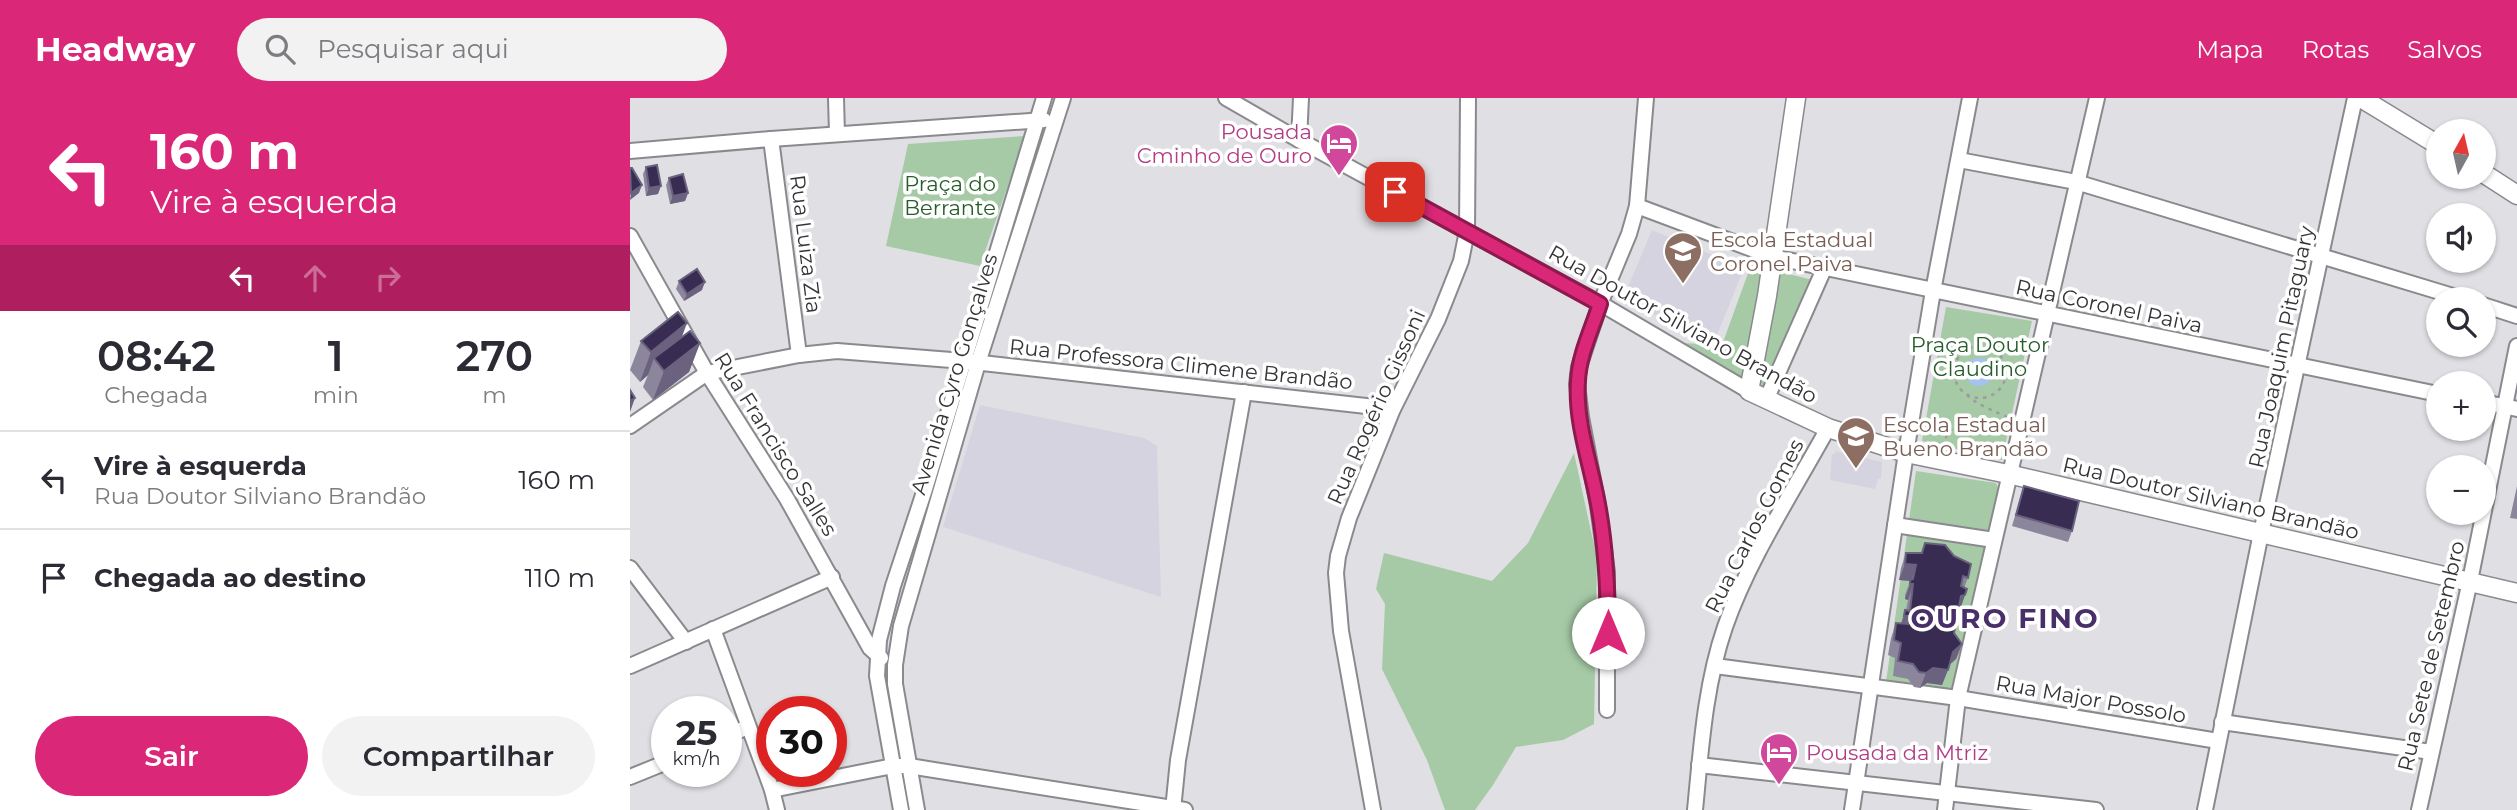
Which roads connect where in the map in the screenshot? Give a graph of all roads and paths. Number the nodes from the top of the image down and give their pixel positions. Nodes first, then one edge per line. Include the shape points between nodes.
1 (836, 98) edge
2 (1044, 98) edge
3 (1063, 98) edge
4 (1226, 98) edge
5 (1301, 98) edge
6 (1468, 98) edge
7 (1646, 98) edge
8 (1796, 98) edge
9 (1970, 98) edge
10 (2097, 98) edge
11 (2355, 98) edge
12 (2361, 98) edge
13 (1057, 119) junction
14 (1037, 120) junction
15 (837, 134) junction
16 (771, 138) junction
17 (2426, 138) edge
18 (1299, 140) junction
19 (630, 151) edge
20 (1959, 160) junction
21 (2496, 181) edge
22 (2076, 182) junction
23 (2517, 195) edge
24 (1637, 205) junction
25 (1467, 231) junction
26 (630, 236) edge
27 (2322, 256) junction
28 (1773, 257) junction
29 (1824, 269) junction
30 (2426, 288) edge
31 (1933, 292) junction
32 (1600, 304) junction
33 (2496, 310) edge
34 (2045, 314) junction
35 (2517, 316) edge
36 (1928, 327) junction
37 (2517, 346) edge
38 (799, 355) junction
39 (1958, 359) junction
40 (971, 362) junction
41 (2299, 367) junction
42 (707, 373) junction
43 (1749, 391) junction
44 (1244, 392) junction
45 (2426, 392) edge
46 (1966, 393) junction
47 (1766, 400) junction
48 (2512, 408) edge
49 (1394, 409) junction
50 (2020, 422) junction
51 (630, 426) edge
52 (1828, 428) junction
53 (1906, 453) junction
54 (1941, 460) junction
55 (2008, 474) junction
56 (932, 491) junction
57 (1895, 524) junction
58 (2261, 533) junction
59 (1994, 540) junction
60 (630, 568) edge
61 (832, 577) junction
62 (2470, 581) junction
63 (2517, 593) edge
64 (713, 629) junction
65 (686, 642) junction
66 (877, 656) junction
67 (895, 665) junction
68 (630, 666) edge
69 (1715, 666) junction
70 (1870, 686) junction
71 (1958, 698) junction
72 (1607, 710) dead end
73 (2222, 722) junction
74 (748, 727) junction
75 (742, 729) edge
76 (2218, 741) junction
77 (2431, 751) junction
78 (1699, 765) junction
79 (894, 766) junction
80 (909, 766) junction
81 (651, 768) edge
82 (630, 777) edge
83 (1856, 783) junction
84 (772, 790) junction
85 (1947, 793) junction
86 (1177, 809) edge
87 (777, 810) edge
88 (901, 810) edge
89 (917, 810) edge
90 (1373, 810) edge
91 (1695, 810) edge
92 (1852, 810) edge
93 (1945, 810) edge
94 (2096, 810) edge
95 (2205, 810) edge
96 (2419, 810) edge

1 - 15 street
2 - 14 street, Avenida Cyro Gonçalves
3 - 13 street, Avenida Cyro Gonçalves
4 - 18 street, Rua Doutor Silviano Brandão
5 - 18 street
6 - 25 street, Rua Rogério Gissoni
7 - 24 street
8 - 28 street
9 - 20 street
10 - 22 street
11 - 27 street, Rua Joaquim Pitaguary
12 - 17 street
13 - 14 street
13 - 40 street, Avenida Cyro Gonçalves
14 - 15 street
14 - 40 street, Avenida Cyro Gonçalves
15 - 16 street
16 - 19 street
16 - 38 street, Rua Luiza Zia
18 - 25 street, Rua Doutor Silviano Brandão
20 - 22 street
20 - 31 street
21 - 23 street
22 - 27 street
22 - 34 street
24 - 28 street, Rua Coronel Paiva
24 - 32 street
25 - 32 street, Rua Doutor Silviano Brandão
25 - 49 street, Rua Rogério Gissoni via 1451,288
26 - 42 street, Rua Francisco Salles
27 - 30 street
27 - 41 street, Rua Joaquim Pitaguary
28 - 29 street, Rua Coronel Paiva
28 - 43 street
29 - 31 street, Rua Coronel Paiva
29 - 47 street
31 - 34 street, Rua Coronel Paiva
31 - 36 street
32 - 43 street, Rua Doutor Silviano Brandão
32 - 72 street via 1577,383 1607,572
33 - 35 street
34 - 41 street, Rua Coronel Paiva
34 - 50 street
36 - 39 path
36 - 53 street
37 - 48 street, Rua Sete de Setembro
38 - 40 street, Rua Professora Climene Brandão via 837,351
38 - 42 street, Rua Professora Climene Brandão
39 - 46 path via 1954,372
39 - 46 path via 1965,351 1982,346 1998,353 2007,369 1997,392 1981,398
40 - 44 street, Rua Professora Climene Brandão
40 - 56 street, Avenida Cyro Gonçalves
41 - 45 street, Rua Coronel Paiva
41 - 58 street, Rua Joaquim Pitaguary
42 - 51 street
42 - 61 street, Rua Francisco Salles
43 - 47 street, Rua Doutor Silviano Brandão
44 - 49 street, Rua Professora Climene Brandão
44 - 86 street via 1178,760
46 - 50 path via 1973,402
47 - 52 street, Rua Doutor Silviano Brandão
48 - 62 street, Rua Sete de Setembro
49 - 90 street, Rua Rogério Gissoni via 1349,518 1336,573 1341,631
50 - 54 path via 1955,427 1942,442
50 - 55 street
52 - 53 street, Rua Doutor Silviano Brandão
52 - 69 street, Rua Carlos Gomes via 1749,573 1726,625
53 - 54 street, Rua Doutor Silviano Brandão
53 - 57 street
54 - 55 street, Rua Doutor Silviano Brandão
55 - 58 street, Rua Doutor Silviano Brandão
55 - 59 street
56 - 66 street, Avenida Cyro Gonçalves via 893,586
56 - 67 street, Avenida Cyro Gonçalves
57 - 59 street
57 - 70 street
58 - 62 street, Rua Doutor Silviano Brandão
58 - 73 street, Rua Joaquim Pitaguary
59 - 71 street
60 - 65 street
61 - 64 street
61 - 66 street, Rua Francisco Salles
62 - 63 street, Rua Doutor Silviano Brandão
62 - 77 street, Rua Sete de Setembro
64 - 65 street
64 - 74 street
65 - 68 street
66 - 67 street
66 - 79 street
67 - 80 street, Avenida Cyro Gonçalves
69 - 70 street, Rua Major Possolo
69 - 78 street, Rua Carlos Gomes
70 - 71 street, Rua Major Possolo
70 - 83 street
71 - 76 street, Rua Major Possolo
71 - 85 street
73 - 76 street, Rua Joaquim Pitaguary
73 - 77 street
74 - 75 street
74 - 84 street
76 - 95 street, Rua Joaquim Pitaguary
77 - 96 street, Rua Sete de Setembro
78 - 83 street
78 - 91 street, Rua Carlos Gomes
79 - 80 street
79 - 84 street
79 - 88 street
80 - 86 street
80 - 89 street, Avenida Cyro Gonçalves
81 - 82 street
83 - 85 street
83 - 92 street
84 - 87 street
85 - 93 street
85 - 94 street

